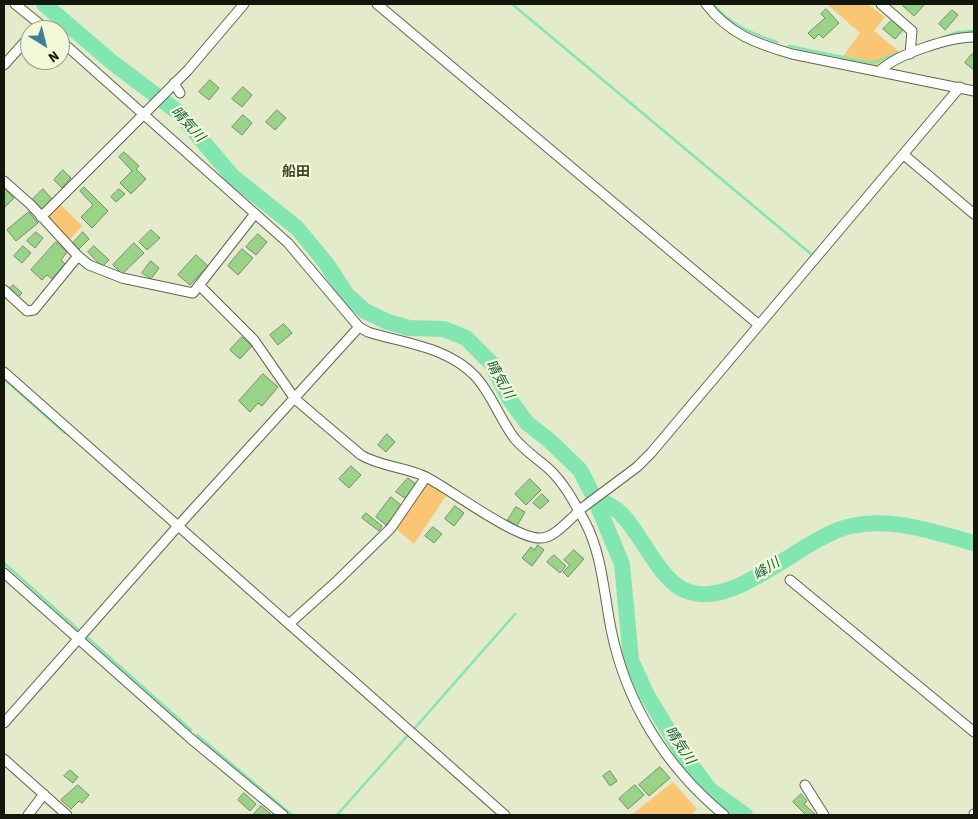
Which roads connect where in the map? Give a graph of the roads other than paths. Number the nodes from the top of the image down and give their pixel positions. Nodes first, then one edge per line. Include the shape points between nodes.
1 (15, 4) edge
2 (244, 4) edge
3 (377, 4) edge
4 (706, 4) edge
5 (881, 4) edge
6 (35, 20) edge
7 (974, 37) edge
8 (20, 47) edge
9 (70, 49) edge
10 (910, 54) junction
11 (4, 65) edge
12 (880, 71) junction
13 (172, 85) junction
14 (960, 88) junction
15 (974, 90) edge
16 (180, 93) dead end
17 (143, 114) junction
18 (904, 155) junction
19 (4, 181) edge
20 (974, 214) edge
21 (254, 215) junction
22 (41, 217) junction
23 (78, 256) junction
24 (199, 285) junction
25 (4, 290) edge
26 (760, 325) junction
27 (359, 327) junction
28 (4, 372) edge
29 (295, 399) junction
30 (426, 477) junction
31 (581, 509) junction
32 (178, 526) junction
33 (4, 573) edge
34 (790, 580) dead end
35 (289, 624) junction
36 (79, 640) junction
37 (4, 723) edge
38 (974, 732) edge
39 (4, 759) edge
40 (805, 785) dead end
41 (44, 794) junction
42 (28, 815) edge
43 (68, 815) edge
44 (283, 815) edge
45 (506, 815) edge
46 (724, 815) edge
47 (824, 815) edge

1 - 6 street
2 - 13 street
3 - 26 street
4 - 12 street via 724,25 765,46
5 - 10 street via 912,31
7 - 10 street via 959,37
8 - 11 street
9 - 17 street
10 - 12 street via 887,64
12 - 14 street
13 - 16 street
13 - 17 street
14 - 15 street
14 - 18 street
17 - 21 street
17 - 22 street
18 - 20 street
18 - 26 street
19 - 22 street
21 - 24 street
21 - 27 street via 288,243
22 - 23 street
23 - 24 street via 103,272 176,291 192,293
23 - 25 street via 34,310 27,311
24 - 29 street via 254,340
26 - 31 street via 651,453
27 - 29 street
27 - 31 street via 436,352 464,366 485,390 517,441 550,470
28 - 32 street
29 - 30 street via 372,462
29 - 32 street
30 - 31 street via 533,538 542,539 551,534
30 - 35 street via 391,528
31 - 46 street via 598,558 619,659 643,719 684,778
32 - 35 street
32 - 36 street
33 - 36 street
34 - 38 street
35 - 45 street
36 - 37 street
36 - 44 street
39 - 41 street
40 - 47 street
41 - 42 street
41 - 43 street

